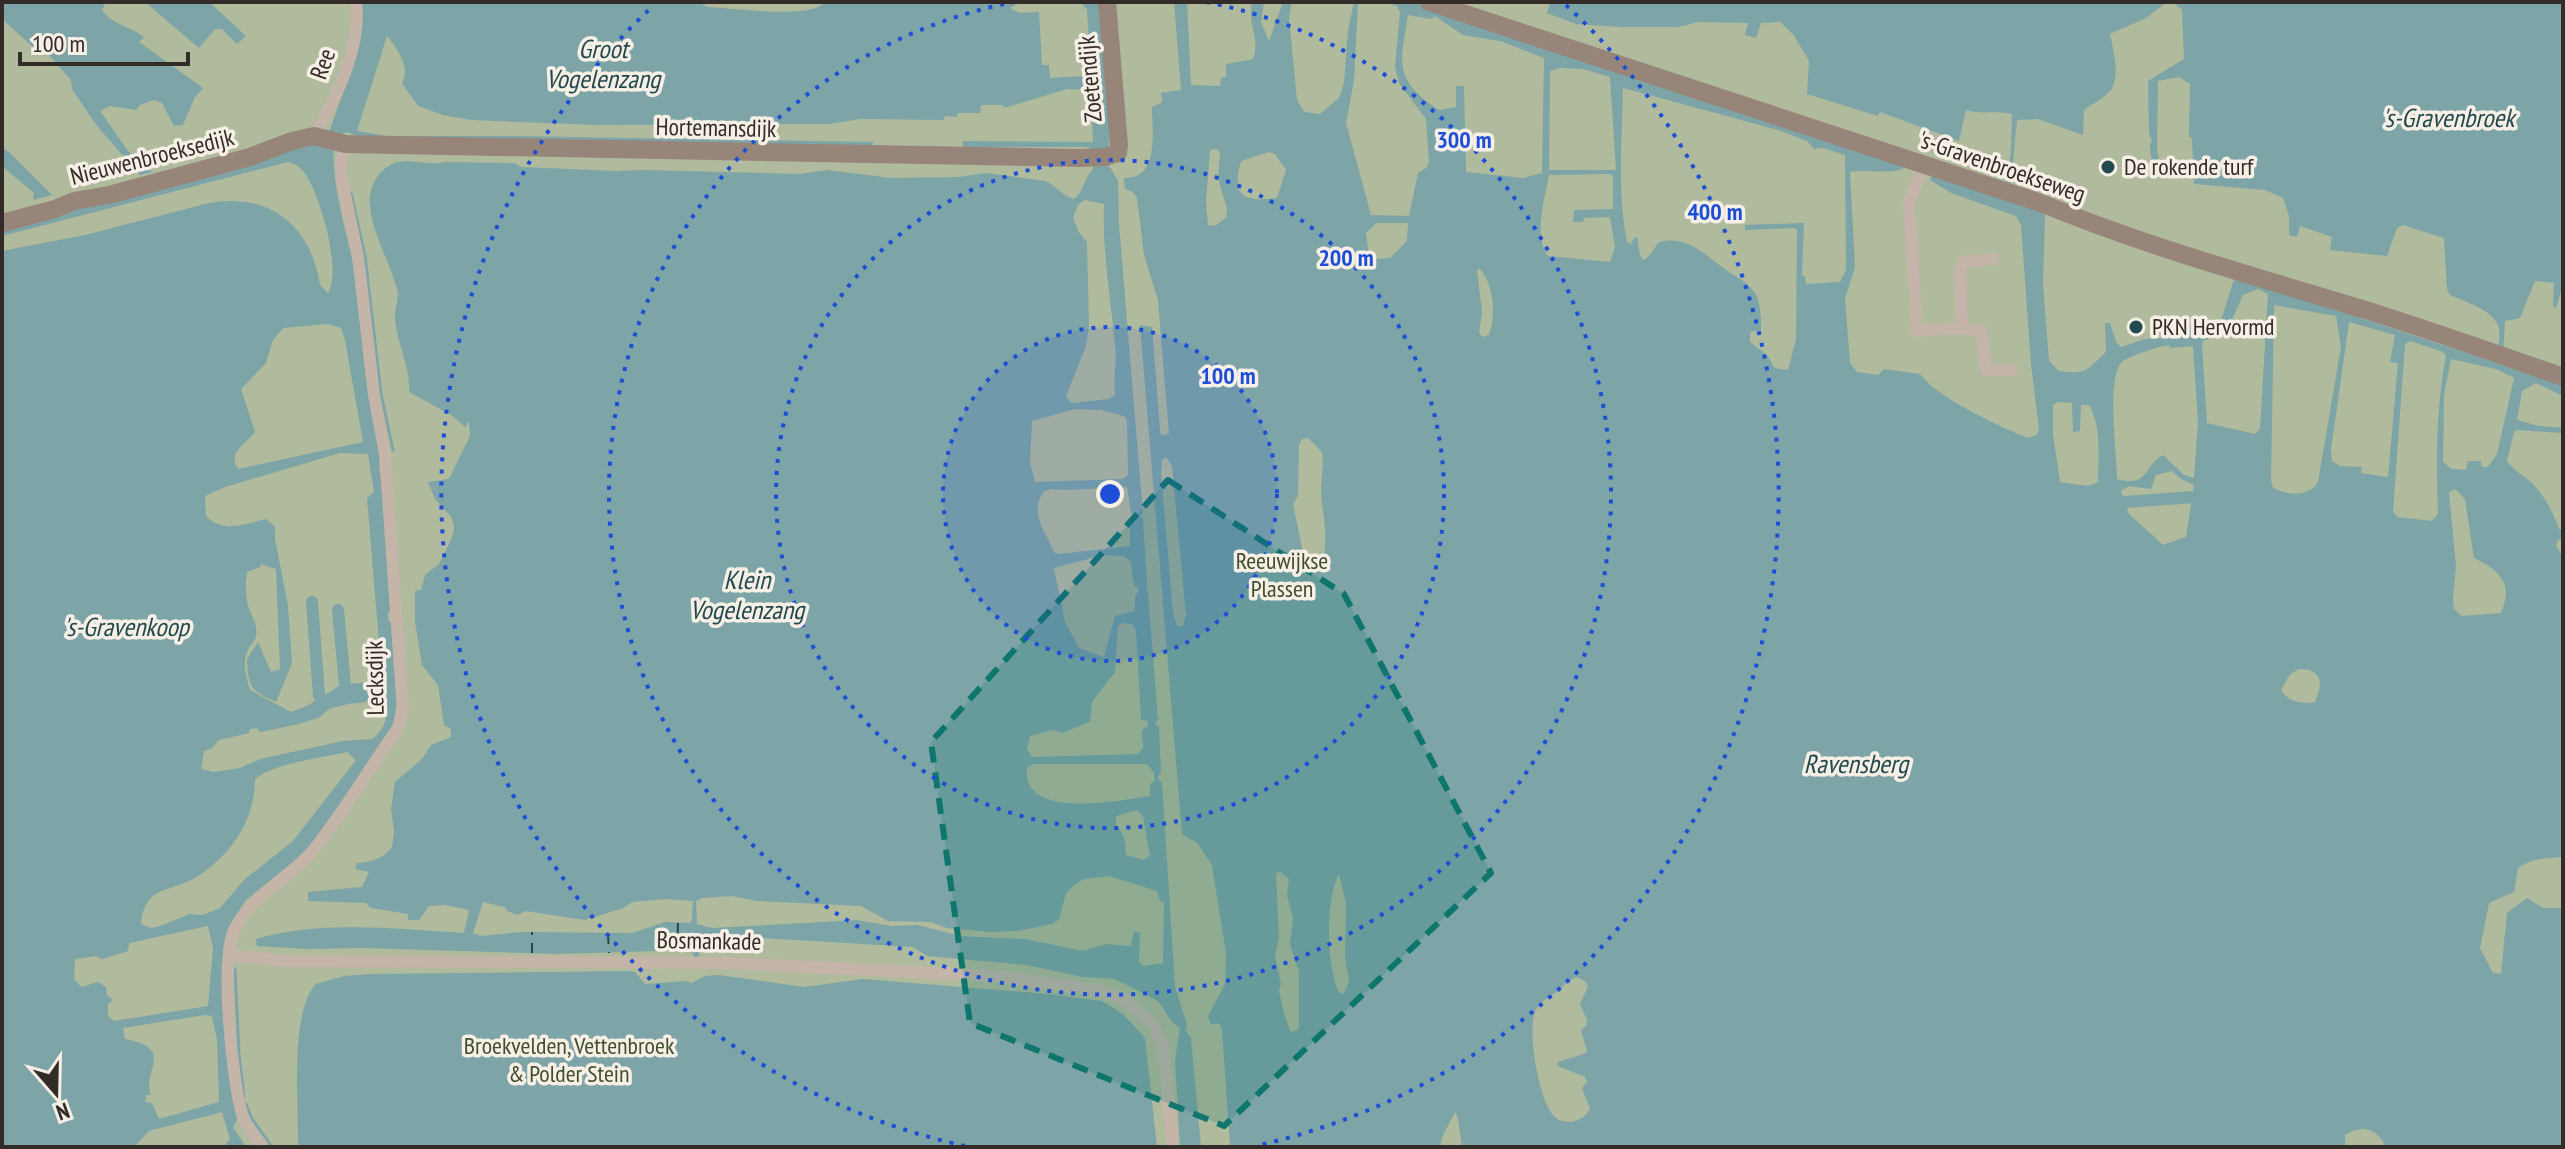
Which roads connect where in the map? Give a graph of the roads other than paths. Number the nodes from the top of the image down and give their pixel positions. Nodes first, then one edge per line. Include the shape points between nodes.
1 (356, 2) edge
2 (1107, 2) edge
3 (1429, 2) edge
4 (330, 141) junction
5 (1106, 156) joint
6 (1923, 165) junction
7 (2, 223) edge
8 (1993, 259) dead end
9 (1962, 328) junction
10 (2012, 370) dead end
11 (2562, 374) edge
12 (229, 955) junction
13 (263, 1147) edge
14 (1173, 1147) edge

1 - 4 street, Ree via 353,45 330,106
2 - 5 street, Zoetendijk
3 - 6 street, 's-Gravenbroekseweg
4 - 5 street, Hortemansdijk
4 - 7 street, Nieuwenbroeksedijk via 292,141
4 - 12 street, Lecksdijk via 341,162 358,257 385,454 403,710 398,728 314,850 240,920
6 - 9 street via 1909,203 1917,331
6 - 11 street, 's-Gravenbroekseweg via 2183,255
8 - 9 street via 1963,262
9 - 10 street via 1981,331 1986,370
12 - 13 street, Lecksdijk via 240,1107
12 - 14 street, Bosmankade via 287,961 729,963 994,976 1099,990 1124,999 1153,1024 1163,1046

